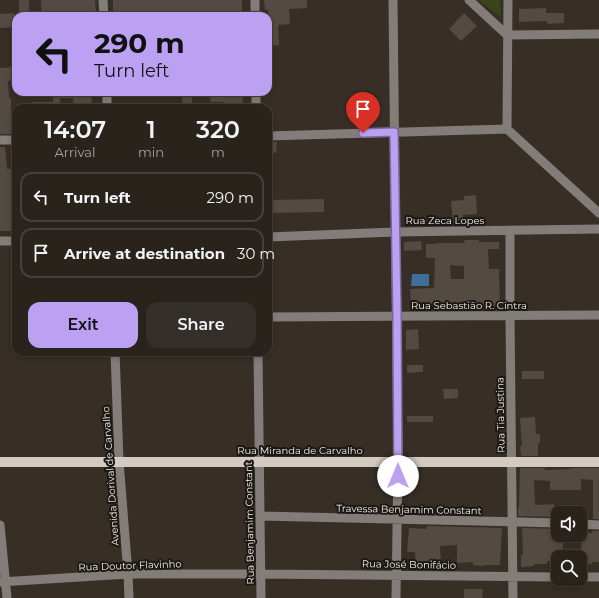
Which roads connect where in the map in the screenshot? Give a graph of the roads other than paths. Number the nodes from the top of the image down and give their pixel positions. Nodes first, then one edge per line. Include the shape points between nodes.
1 (103, 0) edge
2 (255, 0) edge
3 (393, 0) edge
4 (469, 0) edge
5 (508, 0) edge
6 (104, 12) edge
7 (255, 12) edge
8 (599, 34) edge
9 (508, 35) junction
10 (507, 129) junction
11 (394, 132) junction
12 (272, 136) edge
13 (0, 140) edge
14 (12, 140) edge
15 (599, 213) edge
16 (599, 229) edge
17 (510, 231) junction
18 (395, 232) junction
19 (272, 237) edge
20 (0, 241) edge
21 (12, 241) edge
22 (599, 315) edge
23 (510, 316) junction
24 (272, 317) edge
25 (397, 317) junction
26 (115, 356) edge
27 (258, 356) edge
28 (119, 461) junction
29 (0, 462) edge
30 (259, 462) junction
31 (398, 462) junction
32 (511, 462) junction
33 (599, 462) edge
34 (260, 516) junction
35 (397, 520) junction
36 (512, 522) junction
37 (551, 523) edge
38 (587, 524) edge
39 (0, 525) edge
40 (599, 525) edge
41 (128, 574) junction
42 (260, 574) junction
43 (396, 575) junction
44 (513, 577) junction
45 (551, 577) edge
46 (587, 577) edge
47 (599, 577) edge
48 (3, 582) edge
49 (7, 598) edge
50 (129, 598) edge
51 (261, 598) edge
52 (396, 598) edge
53 (513, 598) edge

1 - 6 street
2 - 7 street
3 - 11 street
4 - 9 street
5 - 9 street
8 - 9 street
9 - 10 street
10 - 11 street
10 - 15 street
11 - 12 street
11 - 18 street
13 - 14 street
16 - 17 street, Rua Zeca Lopes
17 - 18 street, Rua Zeca Lopes
17 - 23 street, Rua Tia Justina
18 - 19 street, Rua Zeca Lopes
18 - 25 street
20 - 21 street
22 - 23 street, Rua Sebastião R. Cintra
23 - 25 street, Rua Sebastião R. Cintra
23 - 32 street, Rua Tia Justina
24 - 25 street, Rua Sebastião R. Cintra
25 - 31 street
26 - 28 street, Avenida Dorival de Carvalho
27 - 30 street, Rua Benjamim Constant
28 - 29 main road, Rua Miranda de Carvalho
28 - 30 main road, Rua Miranda de Carvalho
28 - 41 street, Avenida Dorival de Carvalho
30 - 31 main road, Rua Miranda de Carvalho
30 - 34 street, Rua Benjamim Constant
31 - 32 main road, Rua Miranda de Carvalho
31 - 35 street
32 - 33 main road, Rua Miranda de Carvalho
32 - 36 street, Rua Tia Justina
34 - 35 street, Travessa Benjamim Constant
34 - 42 street, Rua Benjamim Constant
35 - 36 street, Travessa Benjamim Constant
35 - 43 street
36 - 37 street, Travessa Benjamim Constant
36 - 44 street, Rua Tia Justina
38 - 40 street
39 - 48 street
41 - 42 street, Rua Doutor Flavinho
41 - 48 street, Rua Doutor Flavinho
41 - 50 street, Avenida Dorival de Carvalho
42 - 43 street, Rua José Bonifácio
42 - 51 street, Rua Benjamim Constant
43 - 44 street, Rua José Bonifácio
43 - 52 street
44 - 45 street, Rua José Bonifácio
44 - 53 street, Rua Tia Justina
46 - 47 street
48 - 49 street

